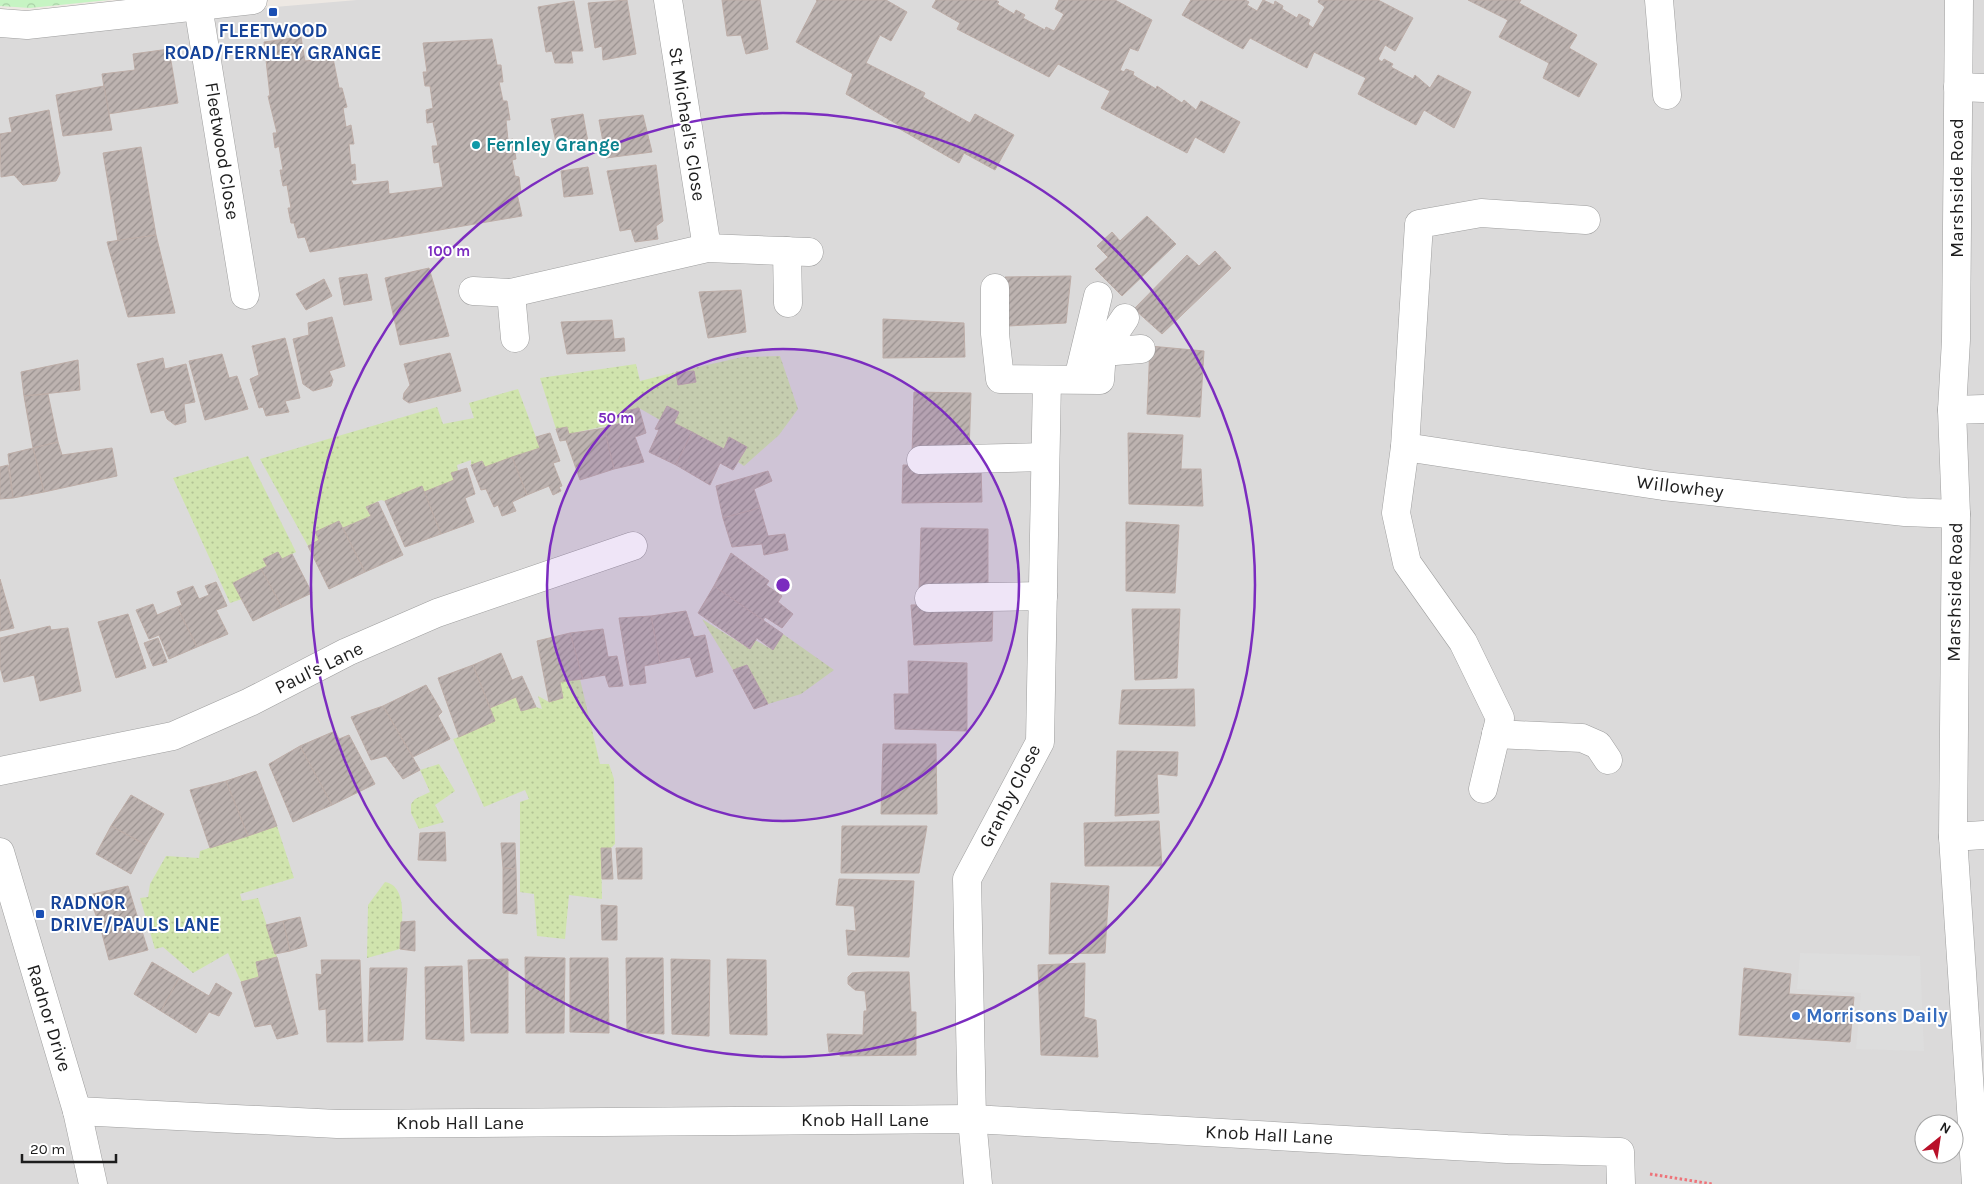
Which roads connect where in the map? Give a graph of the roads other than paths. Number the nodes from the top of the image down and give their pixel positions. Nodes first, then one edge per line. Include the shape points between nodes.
1 (252, 0) edge
2 (668, 0) edge
3 (1659, 0) edge
4 (1959, 0) edge
5 (198, 6) junction
6 (0, 23) edge
7 (1971, 88) edge
8 (1667, 95) dead end
9 (1586, 220) dead end
10 (707, 248) junction
11 (994, 288) dead end
12 (472, 291) dead end
13 (511, 293) junction
14 (245, 295) dead end
15 (1098, 296) dead end
16 (788, 303) dead end
17 (1125, 318) dead end
18 (515, 338) dead end
19 (1141, 349) dead end
20 (1102, 352) junction
21 (1089, 379) junction
22 (1047, 380) junction
23 (1984, 409) edge
24 (1952, 410) junction
25 (1405, 448) junction
26 (1045, 457) junction
27 (921, 460) dead end
28 (1956, 514) junction
29 (633, 546) dead end
30 (1043, 596) junction
31 (930, 598) dead end
32 (1496, 734) junction
33 (1608, 760) dead end
34 (0, 771) edge
35 (1483, 789) dead end
36 (1984, 835) edge
37 (1953, 837) junction
38 (0, 852) edge
39 (77, 1111) junction
40 (972, 1119) junction
41 (1620, 1176) edge
42 (93, 1184) edge
43 (978, 1184) edge
44 (1976, 1184) edge

1 - 5 street
2 - 10 street, St Michael's Close
3 - 8 street
4 - 7 street, Marshside Road
5 - 6 street via 27,25
5 - 14 street, Fleetwood Close
7 - 24 street, Marshside Road
9 - 25 street via 1481,213 1419,224
10 - 13 street
10 - 16 street via 798,252
11 - 22 street via 1000,379
12 - 13 street
13 - 18 street
15 - 21 street
17 - 20 street
19 - 20 street
20 - 21 street
21 - 22 street
22 - 26 street, Granby Close
23 - 24 street
24 - 28 street, Marshside Road
25 - 28 street, Willowhey via 1664,486 1905,512
25 - 32 street via 1396,513 1407,563 1463,642 1500,718
26 - 27 street
26 - 30 street, Granby Close
28 - 37 street, Marshside Road
29 - 34 street, Paul's Lane via 437,613 347,652 250,702 173,736
30 - 31 street
30 - 40 street, Granby Close via 1040,742 968,879
32 - 33 street via 1582,738 1598,745
32 - 35 street
36 - 37 street
37 - 44 street, Marshside Road
38 - 39 street, Radnor Drive
39 - 40 street, Knob Hall Lane via 337,1124
39 - 42 street, Radnor Drive
40 - 41 street, Knob Hall Lane via 1506,1149 1620,1152
40 - 43 street, Granby Close

